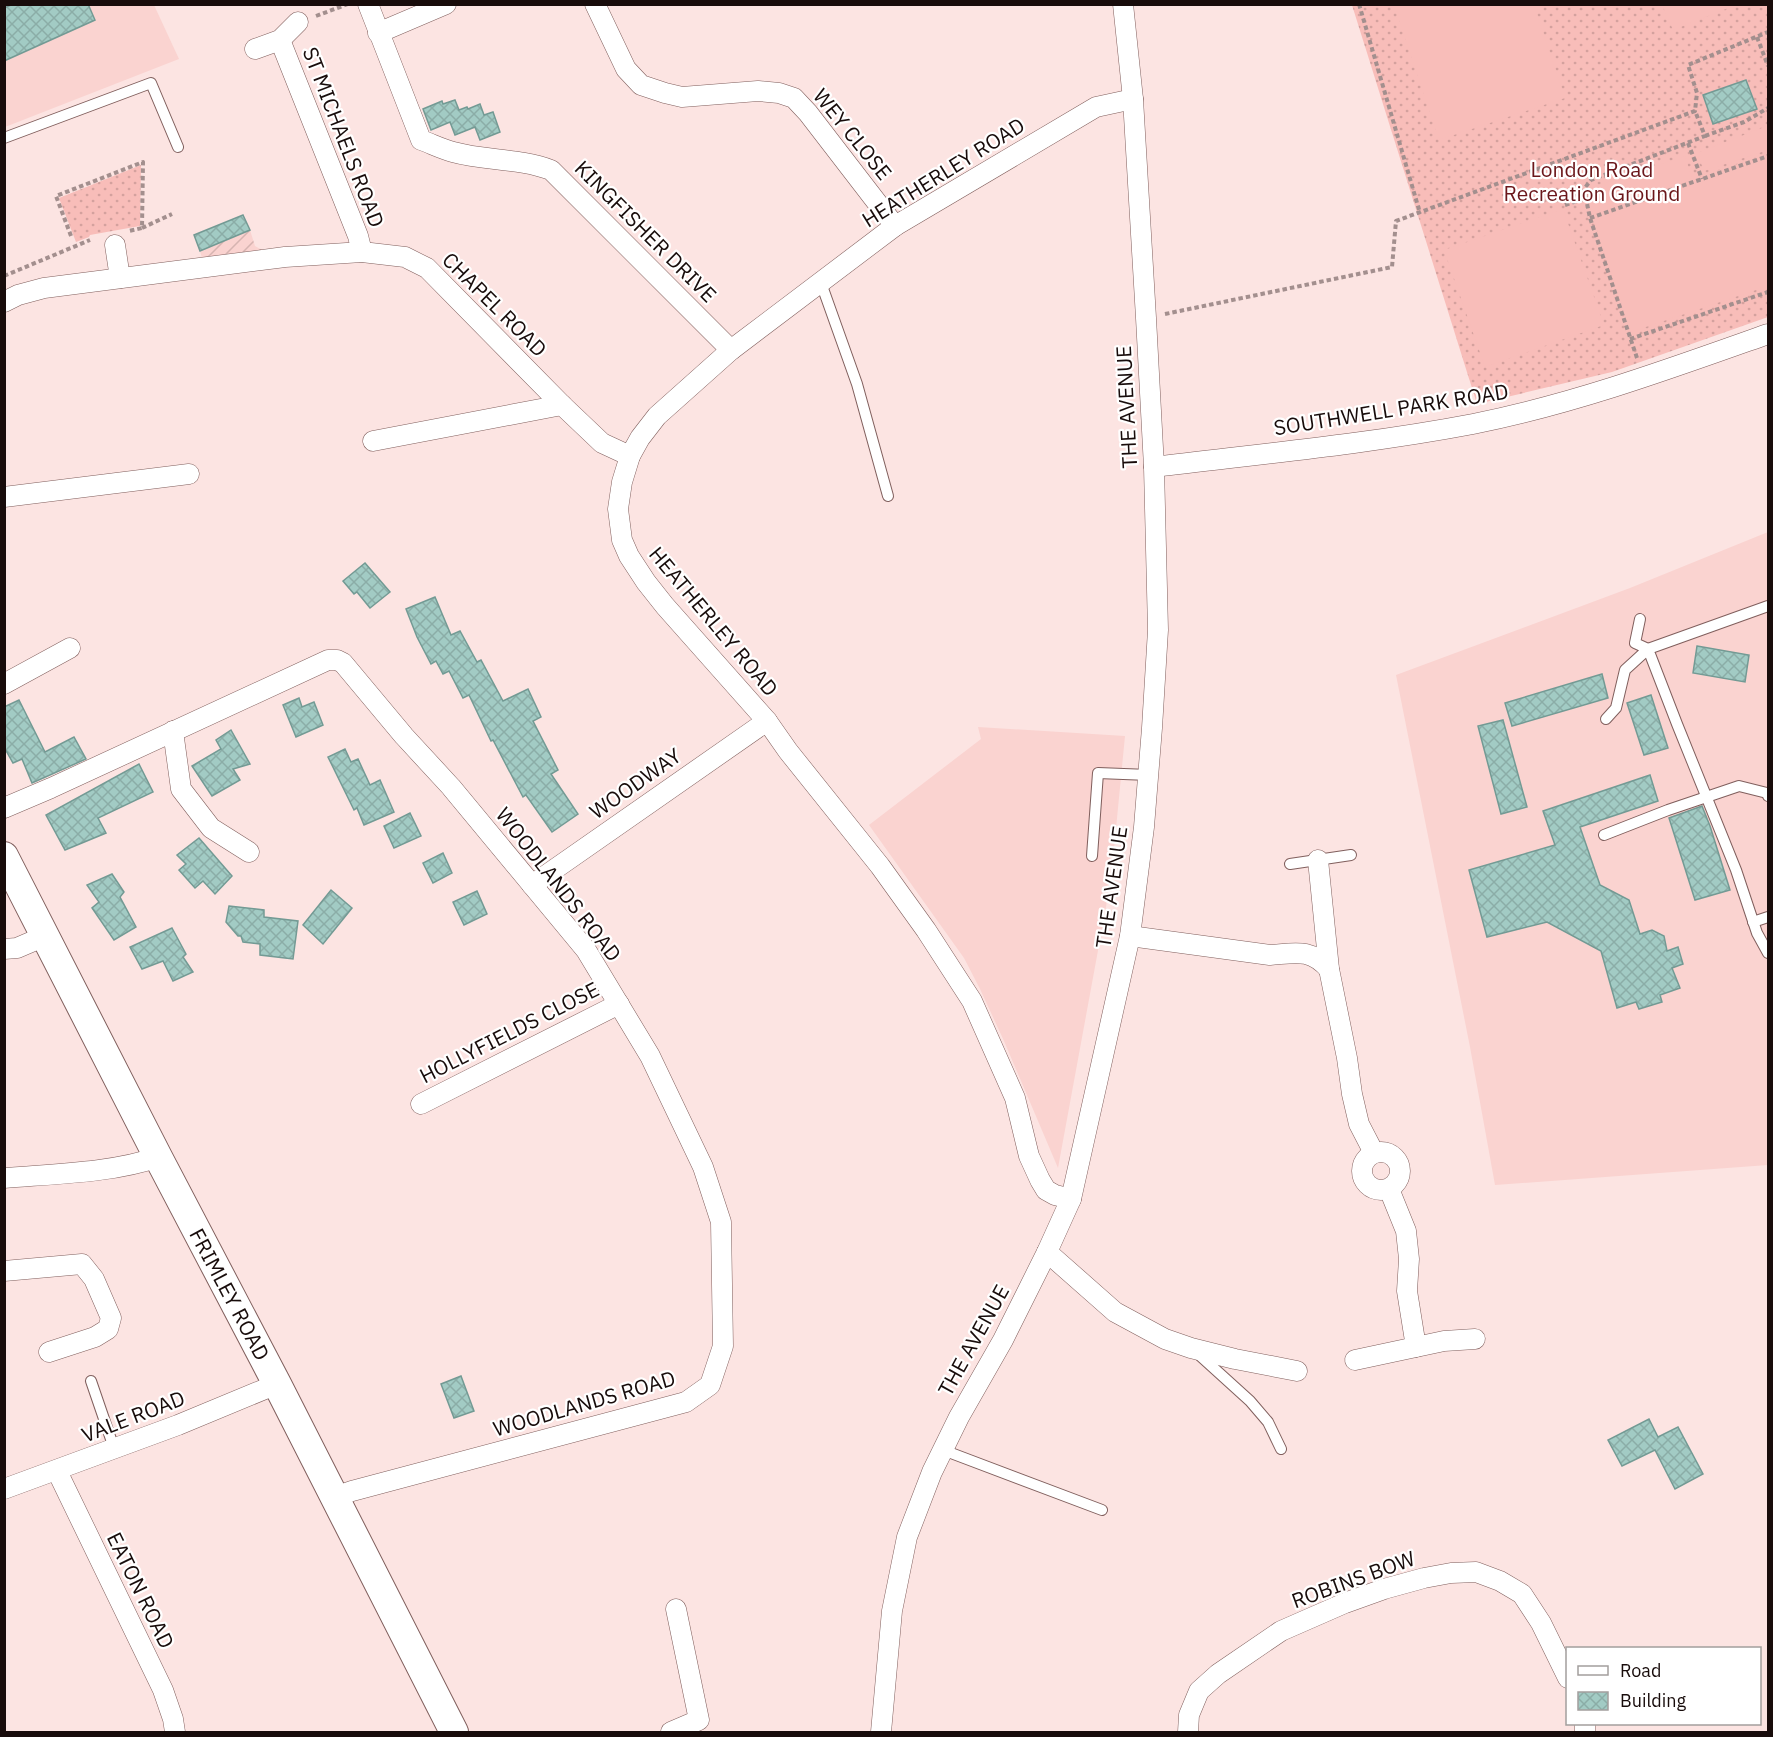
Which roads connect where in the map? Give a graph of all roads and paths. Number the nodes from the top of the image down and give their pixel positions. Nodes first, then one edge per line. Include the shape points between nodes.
1 (348, 4) edge
2 (368, 4) edge
3 (446, 4) edge
4 (595, 4) edge
5 (1123, 4) edge
6 (1359, 4) edge
7 (298, 22) joint
8 (1768, 32) edge
9 (378, 33) junction
10 (1757, 37) junction
11 (280, 40) junction
12 (255, 49) dead end
13 (1768, 66) edge
14 (1133, 99) junction
15 (1768, 108) edge
16 (1695, 111) junction
17 (1705, 136) junction
18 (4, 138) edge
19 (1688, 143) junction
20 (178, 147) dead end
21 (1768, 156) edge
22 (1702, 180) junction
23 (1586, 198) junction
24 (1565, 205) dead end
25 (1420, 213) junction
26 (172, 214) dead end
27 (1590, 218) junction
28 (895, 226) junction
29 (142, 228) junction
30 (135, 230) dead end
31 (71, 236) dead end
32 (90, 240) dead end
33 (115, 246) dead end
34 (362, 252) junction
35 (4, 276) edge
36 (120, 278) junction
37 (820, 283) junction
38 (1768, 292) edge
39 (4, 302) edge
40 (1146, 318) junction
41 (1768, 333) edge
42 (1630, 339) junction
43 (731, 351) junction
44 (1644, 378) junction
45 (562, 405) junction
46 (373, 441) dead end
47 (630, 456) junction
48 (1154, 467) junction
49 (189, 474) dead end
50 (888, 496) dead end
51 (4, 497) edge
52 (1768, 606) edge
53 (1640, 620) dead end
54 (70, 648) dead end
55 (1648, 649) junction
56 (4, 684) edge
57 (1606, 719) dead end
58 (767, 721) junction
59 (173, 731) junction
60 (1149, 775) junction
61 (1706, 796) junction
62 (1768, 796) edge
63 (4, 808) edge
64 (1604, 835) dead end
65 (249, 852) dead end
66 (1351, 855) dead end
67 (4, 856) edge
68 (1092, 856) dead end
69 (1318, 860) junction
70 (1290, 864) dead end
71 (532, 885) junction
72 (1768, 916) edge
73 (1753, 922) junction
74 (45, 936) junction
75 (1130, 936) junction
76 (4, 949) edge
77 (1768, 953) edge
78 (1329, 969) junction
79 (619, 1004) junction
80 (422, 1104) dead end
81 (158, 1157) junction
82 (4, 1178) edge
83 (1071, 1199) junction
84 (1047, 1252) junction
85 (4, 1271) edge
86 (1475, 1339) dead end
87 (1416, 1347) junction
88 (1191, 1348) junction
89 (49, 1352) dead end
90 (1355, 1360) dead end
91 (1297, 1371) dead end
92 (92, 1381) dead end
93 (277, 1384) junction
94 (114, 1448) junction
95 (1281, 1449) dead end
96 (943, 1450) junction
97 (57, 1471) junction
98 (4, 1489) edge
99 (335, 1497) junction
100 (1102, 1510) dead end
101 (676, 1609) dead end
102 (1566, 1674) edge
103 (175, 1732) edge
104 (454, 1732) edge
105 (671, 1732) edge
106 (881, 1732) edge
107 (1188, 1732) edge

1 - 7 path
2 - 9 street, KINGFISHER DRIVE
3 - 9 street
4 - 28 street, WEY CLOSE via 626,69 640,85 682,97 758,92 779,93 794,99
5 - 14 street, THE AVENUE
6 - 25 path
7 - 11 street, ST MICHAELS ROAD
8 - 10 path
9 - 43 street, KINGFISHER DRIVE via 422,140 453,152 514,160 551,170
10 - 13 path
10 - 16 path via 1688,65 1697,93
11 - 12 street, ST MICHAELS ROAD
11 - 34 street, ST MICHAELS ROAD
14 - 28 street, HEATHERLEY ROAD via 1096,107
14 - 40 street, THE AVENUE
15 - 17 path via 1744,122
16 - 17 path
16 - 25 path
17 - 19 path
18 - 20 lane via 151,83
19 - 22 path
19 - 23 path via 1591,180 1584,189
21 - 22 path
22 - 27 path
23 - 24 path
23 - 27 path
25 - 40 path via 1396,221 1392,267
26 - 29 path
27 - 42 path
28 - 37 street, HEATHERLEY ROAD
29 - 30 path
29 - 31 path via 143,162 56,196
32 - 35 path
33 - 36 street
34 - 36 street, CHAPEL ROAD via 285,257
34 - 45 street, CHAPEL ROAD via 405,257 427,268
36 - 39 street, CHAPEL ROAD via 35,290
37 - 43 street, HEATHERLEY ROAD
37 - 50 lane via 857,384
38 - 42 path
40 - 48 street, THE AVENUE
41 - 44 street, SOUTHWELL PARK ROAD
42 - 44 path
43 - 47 street, HEATHERLEY ROAD via 657,416
44 - 48 street, SOUTHWELL PARK ROAD via 1473,424 1333,446
45 - 46 street
45 - 47 street, CHAPEL ROAD via 602,443
47 - 58 street, HEATHERLEY ROAD via 618,509 622,540 629,556 665,606
48 - 60 street, THE AVENUE via 1158,630
49 - 51 street
52 - 55 lane
53 - 55 lane via 1635,643
54 - 56 street
55 - 57 lane via 1625,670 1616,708
55 - 61 lane
58 - 71 street, WOODWAY
58 - 83 street, HEATHERLEY ROAD via 927,930 972,1001 1015,1098 1029,1156 1040,1180 1046,1190
59 - 63 street, WOODLANDS ROAD
59 - 65 street via 182,789 211,828
59 - 71 street, WOODLANDS ROAD via 328,660 344,663
60 - 68 lane via 1098,773
60 - 75 street, THE AVENUE
61 - 62 lane via 1739,786
61 - 64 lane
61 - 73 lane
66 - 69 lane
67 - 74 main road, FRIMLEY ROAD
69 - 70 lane
69 - 78 street
71 - 79 street, WOODLANDS ROAD via 586,950
72 - 73 lane
73 - 77 lane
74 - 76 street
74 - 81 main road, FRIMLEY ROAD
75 - 78 street via 1270,955 1310,954
75 - 83 street, THE AVENUE
78 - 87 street via 1359,1124 1374,1153 1364,1162 1362,1175 1371,1187 1389,1189 1406,1231 1407,1291
79 - 80 street, HOLLYFIELDS CLOSE
79 - 99 street, WOODLANDS ROAD via 650,1056 703,1167 721,1222 723,1346 710,1385 686,1402
81 - 82 street via 119,1167
81 - 93 main road, FRIMLEY ROAD
83 - 84 street, THE AVENUE
84 - 88 street via 1115,1312
84 - 96 street, THE AVENUE
85 - 89 street via 82,1264 94,1279 111,1318 108,1329
86 - 87 street
87 - 90 street
88 - 91 street
88 - 95 lane via 1250,1401 1268,1422
92 - 94 lane
93 - 94 street, VALE ROAD
93 - 99 main road, FRIMLEY ROAD
94 - 97 street, VALE ROAD
96 - 100 lane
96 - 106 street, THE AVENUE via 907,1537 892,1611
97 - 98 street, VALE ROAD
97 - 103 street, EATON ROAD via 163,1690
99 - 104 main road, FRIMLEY ROAD
101 - 105 street via 699,1720
102 - 107 street, ROBINS BOW via 1522,1594 1476,1572 1451,1573 1384,1589 1281,1631 1199,1690 1189,1715

